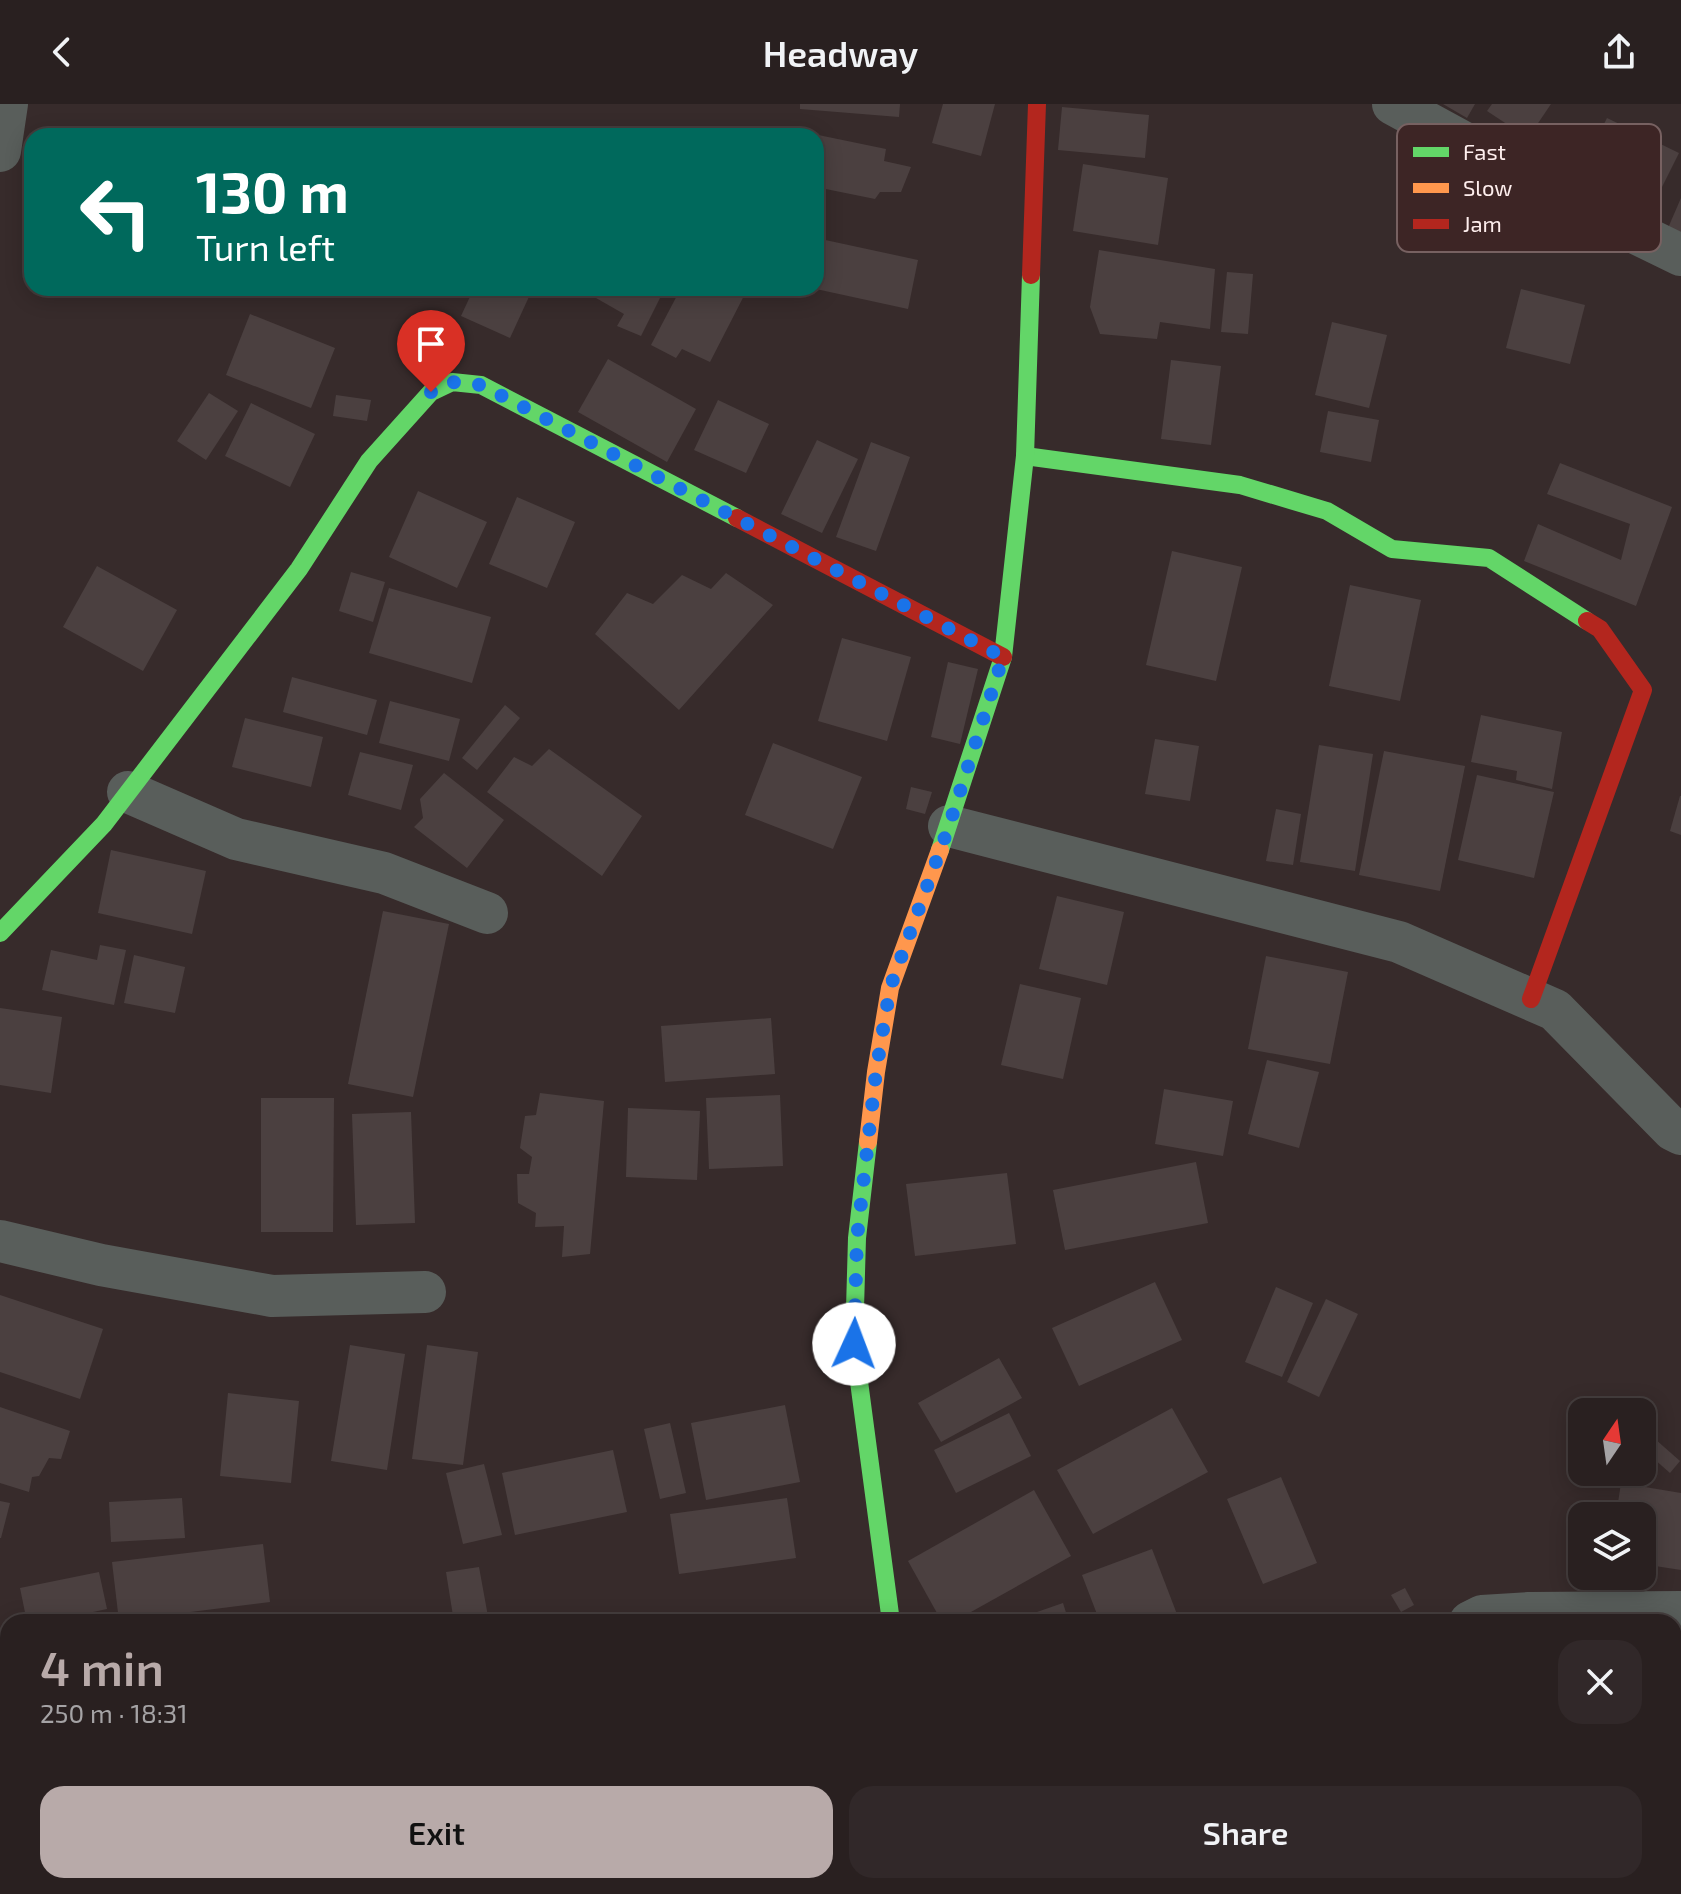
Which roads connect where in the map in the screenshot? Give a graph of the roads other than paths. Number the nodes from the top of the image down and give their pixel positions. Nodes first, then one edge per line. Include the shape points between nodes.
1 (7, 104) edge
2 (1037, 104) edge
3 (1393, 104) edge
4 (1430, 124) edge
5 (0, 151) edge
6 (1661, 245) edge
7 (1681, 255) edge
8 (1025, 456) junction
9 (1003, 657) junction
10 (128, 792) junction
11 (949, 826) junction
12 (487, 913) dead end
13 (0, 933) edge
14 (1531, 999) junction
15 (1681, 1134) edge
16 (0, 1241) edge
17 (425, 1292) dead end
18 (1681, 1612) edge
19 (890, 1614) edge
20 (1513, 1614) edge

1 - 5 street
2 - 8 street
3 - 4 street
6 - 7 street
8 - 9 street
8 - 14 street via 1240,485 1327,511 1392,549 1489,558 1600,629 1643,690
9 - 10 street via 481,385 452,382 431,392 369,461 299,569
9 - 11 street
10 - 12 street via 236,839 384,873
10 - 13 street
11 - 14 street via 1399,942
11 - 19 street via 890,988 857,1238 854,1344
14 - 15 street via 1555,1010
16 - 17 street via 272,1296
18 - 20 street

